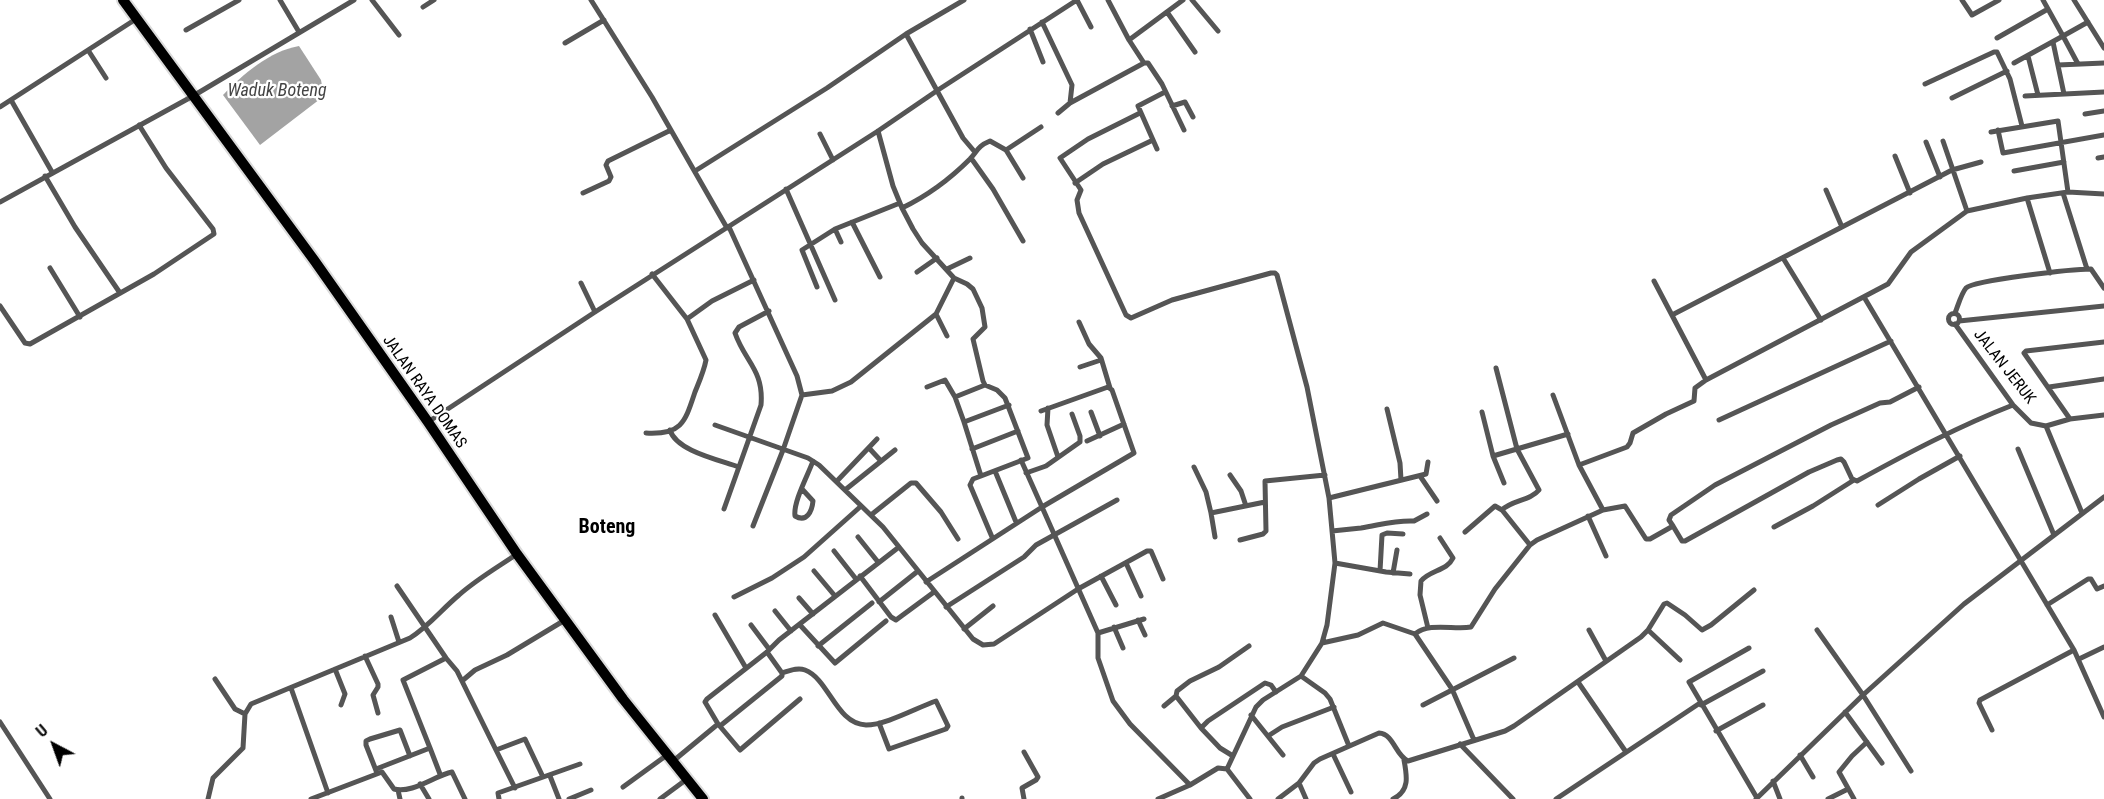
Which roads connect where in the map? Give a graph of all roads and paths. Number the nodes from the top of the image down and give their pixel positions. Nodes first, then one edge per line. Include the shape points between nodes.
1 (123, 0) edge
2 (240, 0) edge
3 (282, 0) edge
4 (354, 0) edge
5 (372, 0) edge
6 (434, 0) edge
7 (591, 0) edge
8 (964, 0) edge
9 (1077, 0) edge
10 (1108, 0) edge
11 (1183, 0) edge
12 (1192, 0) edge
13 (1962, 0) edge
14 (1999, 0) edge
15 (2043, 0) edge
16 (2074, 0) edge
17 (423, 7) dead end
18 (2048, 9) junction
19 (1167, 12) junction
20 (136, 19) junction
21 (604, 20) junction
22 (1042, 22) junction
23 (2088, 22) junction
24 (1091, 27) dead end
25 (1030, 29) junction
26 (186, 30) dead end
27 (1218, 31) dead end
28 (299, 32) junction
29 (906, 34) junction
30 (399, 35) dead end
31 (2063, 36) junction
32 (1997, 38) dead end
33 (1129, 40) junction
34 (2053, 42) junction
35 (565, 43) dead end
36 (2104, 48) edge
37 (88, 50) junction
38 (1195, 52) dead end
39 (2028, 56) junction
40 (1043, 62) dead end
41 (1144, 63) junction
42 (2014, 63) dead end
43 (2104, 63) edge
44 (2078, 64) junction
45 (2058, 65) junction
46 (2007, 71) junction
47 (106, 78) dead end
48 (1925, 84) dead end
49 (938, 90) junction
50 (1165, 92) junction
51 (2104, 92) edge
52 (2064, 94) junction
53 (2038, 95) junction
54 (192, 96) junction
55 (2025, 96) dead end
56 (1952, 98) dead end
57 (11, 99) junction
58 (1070, 103) junction
59 (1172, 106) junction
60 (0, 107) edge
61 (2104, 111) edge
62 (1058, 113) dead end
63 (1140, 113) junction
64 (2085, 114) dead end
65 (1193, 117) dead end
66 (139, 125) junction
67 (2022, 126) junction
68 (1041, 127) dead end
69 (671, 130) junction
70 (1184, 130) dead end
71 (878, 131) junction
72 (820, 134) dead end
73 (2104, 135) edge
74 (1153, 140) junction
75 (1943, 141) dead end
76 (1926, 142) dead end
77 (2061, 143) junction
78 (1006, 150) junction
79 (1157, 150) dead end
80 (974, 152) junction
81 (1895, 156) dead end
82 (970, 158) junction
83 (833, 160) junction
84 (1981, 162) dead end
85 (2064, 162) junction
86 (1952, 170) junction
87 (695, 171) junction
88 (2014, 171) dead end
89 (52, 172) junction
90 (45, 176) junction
91 (1940, 177) junction
92 (1023, 178) dead end
93 (1075, 183) junction
94 (786, 189) junction
95 (1826, 190) dead end
96 (2066, 192) junction
97 (583, 193) dead end
98 (1910, 193) junction
99 (2104, 194) edge
100 (2027, 198) junction
101 (0, 202) edge
102 (901, 206) junction
103 (1967, 211) junction
104 (852, 222) junction
105 (728, 227) junction
106 (1842, 227) junction
107 (835, 229) junction
108 (1023, 241) dead end
109 (841, 242) dead end
110 (810, 244) junction
111 (937, 258) junction
112 (970, 258) dead end
113 (1783, 258) junction
114 (50, 268) dead end
115 (946, 269) junction
116 (2087, 269) junction
117 (917, 272) dead end
118 (2050, 273) junction
119 (652, 274) junction
120 (880, 277) dead end
121 (954, 278) junction
122 (754, 280) junction
123 (1654, 281) dead end
124 (581, 283) dead end
125 (817, 287) dead end
126 (2104, 288) edge
127 (120, 293) junction
128 (1864, 297) junction
129 (835, 300) dead end
130 (0, 304) edge
131 (2104, 306) edge
132 (769, 311) junction
133 (595, 312) junction
134 (936, 314) junction
135 (1955, 314) junction
136 (1672, 315) junction
137 (80, 317) junction
138 (687, 319) junction
139 (1821, 320) junction
140 (1079, 322) dead end
141 (1957, 322) junction
142 (947, 336) dead end
143 (1891, 341) junction
144 (2104, 342) edge
145 (1101, 360) junction
146 (1080, 367) dead end
147 (1496, 368) dead end
148 (2104, 379) edge
149 (1706, 380) junction
150 (985, 385) junction
151 (927, 387) dead end
152 (1919, 387) junction
153 (2049, 387) junction
154 (1110, 388) junction
155 (802, 395) junction
156 (1553, 395) dead end
157 (955, 397) junction
158 (1009, 405) junction
159 (2013, 405) junction
160 (1048, 408) junction
161 (1387, 409) dead end
162 (1041, 411) dead end
163 (1091, 412) dead end
164 (1482, 412) dead end
165 (1072, 414) dead end
166 (2104, 415) edge
167 (2070, 419) junction
168 (1719, 420) dead end
169 (429, 422) junction
170 (964, 422) junction
171 (1124, 424) junction
172 (715, 425) dead end
173 (2046, 426) junction
174 (670, 430) junction
175 (1018, 431) junction
176 (646, 433) dead end
177 (1568, 434) junction
178 (1947, 434) junction
179 (1100, 436) junction
180 (749, 438) junction
181 (877, 440) dead end
182 (1087, 441) dead end
183 (869, 448) junction
184 (972, 449) junction
185 (1517, 449) junction
186 (2018, 449) dead end
187 (783, 450) junction
188 (895, 450) dead end
189 (1493, 456) junction
190 (1960, 456) junction
191 (1058, 457) junction
192 (1028, 458) junction
193 (1021, 460) junction
194 (813, 461) junction
195 (881, 461) junction
196 (1428, 462) dead end
197 (1579, 465) junction
198 (1194, 466) dead end
199 (739, 467) junction
200 (994, 471) junction
201 (1029, 472) junction
202 (1230, 475) dead end
203 (1325, 475) junction
204 (981, 476) junction
205 (1420, 476) junction
206 (1401, 480) junction
207 (1854, 480) junction
208 (837, 481) junction
209 (1504, 483) dead end
210 (802, 489) junction
211 (845, 490) junction
212 (2104, 497) edge
213 (1329, 498) junction
214 (1117, 500) dead end
215 (1437, 501) dead end
216 (1265, 502) junction
217 (1246, 506) junction
218 (1878, 506) dead end
219 (860, 507) junction
220 (1042, 507) junction
221 (724, 509) dead end
222 (1502, 510) junction
223 (1603, 510) junction
224 (1211, 513) junction
225 (2082, 513) junction
226 (1426, 514) dead end
227 (871, 515) junction
228 (1588, 516) junction
229 (1016, 522) junction
230 (753, 526) dead end
231 (1673, 526) junction
232 (1774, 526) dead end
233 (1332, 531) junction
234 (1465, 532) dead end
235 (1403, 534) dead end
236 (1055, 535) junction
237 (2054, 535) junction
238 (858, 537) dead end
239 (992, 537) junction
240 (1215, 537) dead end
241 (1440, 538) dead end
242 (958, 539) dead end
243 (1240, 540) dead end
244 (1530, 545) junction
245 (899, 547) junction
246 (1397, 550) dead end
247 (834, 551) dead end
248 (517, 554) junction
249 (1606, 556) dead end
250 (2020, 561) junction
251 (878, 562) junction
252 (1126, 563) junction
253 (1335, 563) junction
254 (814, 571) dead end
255 (1380, 571) junction
256 (918, 572) junction
257 (1394, 573) junction
258 (1410, 574) dead end
259 (1101, 576) junction
260 (858, 577) junction
261 (1163, 579) dead end
262 (926, 582) junction
263 (398, 586) dead end
264 (2104, 586) edge
265 (1078, 589) junction
266 (1754, 590) dead end
267 (934, 592) junction
268 (835, 596) junction
269 (734, 597) dead end
270 (1142, 597) dead end
271 (799, 598) dead end
272 (879, 602) junction
273 (872, 603) dead end
274 (1116, 605) dead end
275 (2047, 605) junction
276 (993, 606) dead end
277 (946, 608) junction
278 (775, 611) dead end
279 (813, 614) junction
280 (715, 615) dead end
281 (391, 617) dead end
282 (565, 620) junction
283 (886, 621) dead end
284 (800, 625) junction
285 (751, 626) dead end
286 (426, 627) junction
287 (1114, 627) junction
288 (1428, 628) junction
289 (964, 629) junction
290 (1589, 630) dead end
291 (1648, 630) junction
292 (1817, 630) dead end
293 (792, 631) junction
294 (1098, 633) junction
295 (1415, 634) junction
296 (1145, 635) dead end
297 (399, 642) junction
298 (1322, 643) junction
299 (818, 646) junction
300 (1249, 646) dead end
301 (2104, 647) edge
302 (1123, 648) dead end
303 (1749, 648) dead end
304 (768, 650) junction
305 (2074, 650) junction
306 (365, 656) junction
307 (446, 658) junction
308 (1514, 658) dead end
309 (2079, 659) junction
310 (1680, 660) dead end
311 (1606, 661) junction
312 (746, 668) junction
313 (335, 669) junction
314 (1763, 671) dead end
315 (782, 673) junction
316 (1301, 676) junction
317 (215, 679) dead end
318 (462, 681) junction
319 (1578, 682) junction
320 (291, 688) junction
321 (1452, 689) junction
322 (1276, 692) junction
323 (1863, 695) junction
324 (1176, 696) junction
325 (800, 699) dead end
326 (1701, 704) junction
327 (341, 705) dead end
328 (1423, 705) dead end
329 (1763, 705) dead end
330 (1164, 706) dead end
331 (1334, 707) junction
332 (1845, 712) junction
333 (378, 713) dead end
334 (245, 714) junction
335 (1251, 715) junction
336 (2104, 717) edge
337 (0, 722) edge
338 (879, 723) junction
339 (719, 725) junction
340 (1201, 728) junction
341 (1992, 730) dead end
342 (1716, 731) junction
343 (1268, 736) junction
344 (1474, 740) junction
345 (1867, 742) junction
346 (1460, 744) junction
347 (1349, 746) junction
348 (430, 748) junction
349 (496, 750) junction
350 (1024, 752) dead end
351 (1626, 752) junction
352 (1333, 754) junction
353 (1283, 755) dead end
354 (1800, 755) junction
355 (410, 756) junction
356 (1233, 756) junction
357 (669, 758) junction
358 (1404, 760) junction
359 (1882, 763) dead end
360 (580, 764) dead end
361 (1227, 769) junction
362 (377, 771) junction
363 (1911, 771) dead end
364 (440, 774) junction
365 (550, 776) junction
366 (543, 777) junction
367 (1813, 777) dead end
368 (687, 779) junction
369 (1773, 782) junction
370 (1299, 783) junction
371 (420, 784) junction
372 (1190, 785) junction
373 (623, 787) dead end
374 (515, 788) junction
375 (1848, 789) junction
376 (398, 790) junction
377 (591, 790) dead end
378 (1350, 792) dead end
379 (328, 793) junction
380 (1756, 798) edge
381 (50, 799) edge
382 (207, 799) edge
383 (310, 799) edge
384 (400, 799) edge
385 (429, 799) edge
386 (465, 799) edge
387 (499, 799) edge
388 (559, 799) edge
389 (569, 799) edge
390 (660, 799) edge
391 (703, 799) edge
392 (1024, 799) edge
393 (1158, 799) edge
394 (1250, 799) edge
395 (1278, 799) edge
396 (1306, 799) edge
397 (1396, 799) edge
398 (1513, 799) edge
399 (1556, 799) edge
400 (1780, 799) edge
401 (1828, 799) edge
402 (1854, 799) edge

1 - 20 highway, JALAN RAYA DOMAS
2 - 26 street
3 - 28 street
4 - 28 street
5 - 30 street
6 - 17 street
7 - 21 street
8 - 29 street
9 - 22 street
9 - 24 street
10 - 33 street
11 - 19 street
12 - 27 street
13 - 14 street via 1972,15
15 - 18 street
16 - 23 street
18 - 31 street
18 - 32 street
19 - 33 street
19 - 38 street
20 - 37 street
20 - 54 highway, JALAN RAYA DOMAS
21 - 35 street
21 - 69 street
22 - 25 street
22 - 58 street via 1072,85
23 - 31 street
23 - 36 street
25 - 40 street
25 - 49 street
28 - 54 street
29 - 49 street
29 - 87 street
31 - 34 street
31 - 44 street
33 - 41 street
34 - 39 street
34 - 45 street
37 - 47 street
37 - 57 street
39 - 42 street
39 - 53 street
41 - 50 street via 1148,63
41 - 58 street
43 - 44 street
44 - 45 street
45 - 52 street
46 - 48 street via 1994,52
46 - 56 street
46 - 67 street
49 - 71 street
49 - 80 street
50 - 59 street
50 - 63 street via 1139,105
51 - 52 street
52 - 53 street
53 - 55 street
54 - 66 street
54 - 169 highway, JALAN RAYA DOMAS
57 - 60 street
57 - 89 street
58 - 62 street
59 - 65 street via 1185,102
59 - 70 street
61 - 64 street
63 - 74 street
63 - 93 street via 1062,156 1060,159
66 - 89 street
66 - 127 street via 214,234
67 - 77 street via 2058,121
67 - 77 street via 1994,131 2003,153
68 - 78 street
69 - 87 street
69 - 97 street via 608,161 609,181
71 - 83 street
71 - 102 street
72 - 83 street
73 - 77 street
74 - 79 street
74 - 93 street via 1103,164
75 - 86 street
76 - 91 street
77 - 85 street
78 - 80 street via 990,141
78 - 92 street
80 - 82 street
81 - 98 street
82 - 102 street via 928,194
82 - 108 street
83 - 94 street
84 - 86 street
85 - 88 street
85 - 96 street
86 - 91 street
86 - 103 street
87 - 105 street
89 - 90 street
90 - 101 street
90 - 127 street
91 - 98 street
93 - 203 street via 1080,190 1079,213 1129,317 1172,300 1275,273 1308,387
94 - 105 street
94 - 110 street
95 - 106 street
96 - 99 street
96 - 100 street
96 - 116 street
98 - 106 street
100 - 103 street
100 - 118 street
102 - 104 street
102 - 111 street via 922,243
103 - 128 street via 1911,252 1888,284
104 - 107 street
104 - 120 street
105 - 119 street
105 - 122 street
106 - 113 street
107 - 109 street
107 - 110 street
110 - 125 street via 801,253
110 - 129 street
111 - 115 street
111 - 117 street
112 - 115 street
113 - 136 street
113 - 139 street
114 - 137 street
115 - 121 street
116 - 118 street
116 - 126 street via 2094,270
118 - 135 street via 1972,284 1965,290
119 - 133 street
119 - 138 street
121 - 134 street
121 - 150 street via 973,289 982,308 985,327 973,339
122 - 132 street
122 - 138 street
123 - 136 street
124 - 133 street
127 - 137 street
128 - 139 street
128 - 143 street
130 - 137 street via 25,344
131 - 141 street
132 - 155 street
132 - 180 street via 735,333 757,371 761,388 761,405
133 - 169 street
134 - 142 street
134 - 155 street via 842,388
135 - 141 street
135 - 141 street via 1948,319 1951,324
136 - 149 street
138 - 174 street via 706,363 686,419
139 - 149 street
140 - 145 street
141 - 159 street, JALAN JERUK
143 - 152 street
143 - 168 street
144 - 153 street via 2026,351 2025,356
145 - 146 street
145 - 154 street
147 - 185 street
148 - 153 street
149 - 197 street via 1695,388 1694,401 1633,433 1627,447
150 - 157 street
150 - 158 street via 1002,393
151 - 157 street via 945,380
152 - 178 street
152 - 231 street via 1831,425 1715,485 1671,515
153 - 167 street
154 - 160 street
154 - 171 street
155 - 187 street
156 - 177 street
157 - 170 street
158 - 170 street
158 - 175 street
159 - 173 street, JALAN JERUK via 2031,423
159 - 178 street
160 - 162 street
160 - 191 street via 1047,425
161 - 206 street
163 - 179 street
164 - 189 street
165 - 191 street via 1081,440
166 - 167 street
167 - 173 street
169 - 248 highway, JALAN RAYA DOMAS
170 - 184 street
171 - 179 street
171 - 220 street via 1134,453
172 - 180 street
173 - 225 street
174 - 176 street
174 - 199 street via 681,445
175 - 184 street
175 - 192 street
177 - 185 street
177 - 197 street
178 - 190 street
178 - 207 street
179 - 182 street
180 - 187 street
180 - 199 street
181 - 183 street
183 - 195 street
183 - 208 street
184 - 204 street
185 - 189 street
185 - 222 street via 1539,490
186 - 237 street
187 - 194 street
187 - 230 street
188 - 195 street
189 - 209 street
190 - 218 street
190 - 250 street
191 - 201 street
192 - 193 street
192 - 201 street
193 - 200 street
193 - 201 street
194 - 208 street
194 - 210 street
195 - 211 street
196 - 205 street via 1428,471
197 - 223 street
198 - 224 street
199 - 221 street
200 - 204 street
200 - 229 street
201 - 220 street
202 - 217 street
203 - 213 street
203 - 216 street via 1268,479 1264,483
204 - 239 street via 970,485
205 - 206 street
205 - 215 street
206 - 213 street
207 - 231 street via 1844,462 1838,460 1685,541
207 - 232 street
208 - 211 street
210 - 210 street via 794,513 800,519 807,517 813,501
211 - 219 street
212 - 225 street
213 - 233 street
214 - 236 street
216 - 217 street
216 - 243 street via 1265,533
217 - 224 street
219 - 227 street
219 - 269 street via 804,557
220 - 229 street
220 - 236 street
222 - 234 street via 1495,506
222 - 244 street
223 - 228 street
223 - 231 street via 1625,506 1646,539
224 - 240 street
225 - 237 street
226 - 233 street via 1414,521 1389,521
227 - 242 street via 916,483
227 - 245 street
228 - 244 street
228 - 249 street
229 - 239 street
233 - 253 street
235 - 255 street via 1382,535
236 - 265 street
236 - 277 street
237 - 250 street
238 - 251 street
239 - 262 street
241 - 288 street via 1454,558 1421,581 1420,595
244 - 288 street via 1471,627
245 - 251 street
245 - 256 street
246 - 257 street
247 - 260 street
248 - 282 highway, JALAN RAYA DOMAS
248 - 286 street via 473,583
250 - 275 street
250 - 323 street via 1964,604
251 - 260 street
252 - 259 street
252 - 261 street via 1151,551
252 - 270 street
253 - 255 street
253 - 298 street
254 - 268 street
255 - 257 street
256 - 262 street
256 - 272 street
257 - 258 street
259 - 265 street
259 - 274 street
260 - 268 street
260 - 272 street
262 - 267 street
263 - 286 street
264 - 275 street via 2097,589 2088,579
265 - 289 street via 989,646 979,643
265 - 294 street
266 - 291 street via 1706,629 1700,629 1667,603
267 - 272 street via 898,621
267 - 277 street
268 - 279 street
271 - 279 street
273 - 299 street
275 - 305 street
276 - 289 street
277 - 289 street
278 - 293 street
279 - 284 street
280 - 312 street
281 - 297 street
282 - 318 street
282 - 357 highway, JALAN RAYA DOMAS
283 - 299 street via 835,663
284 - 293 street
284 - 299 street
285 - 304 street
286 - 297 street
286 - 307 street
287 - 294 street
287 - 296 street via 1141,619
287 - 302 street
288 - 295 street
290 - 311 street
291 - 310 street
291 - 311 street
292 - 323 street
293 - 304 street
294 - 372 street via 1098,658 1113,701 1130,724
295 - 298 street via 1383,623 1358,635
295 - 321 street
297 - 306 street
298 - 316 street
300 - 324 street via 1190,681
301 - 309 street
303 - 326 street via 1689,682
304 - 312 street
304 - 315 street
305 - 309 street
305 - 341 street via 1980,700
306 - 313 street
306 - 333 street via 378,684 373,695
307 - 318 street
307 - 348 street via 403,680
308 - 321 street
309 - 336 street
311 - 319 street
312 - 339 street via 707,699 706,706
313 - 320 street
313 - 327 street via 345,694
314 - 326 street
315 - 338 street via 796,669 812,674 850,719 863,725
315 - 339 street
316 - 322 street
316 - 331 street via 1325,693
317 - 334 street via 236,709
318 - 349 street
319 - 344 street via 1514,726
319 - 351 street
320 - 334 street via 254,702
320 - 379 street
321 - 328 street
321 - 344 street
322 - 335 street via 1259,703
322 - 340 street via 1265,683
323 - 332 street
323 - 363 street
324 - 330 street
324 - 340 street
325 - 339 street via 742,749
326 - 342 street
326 - 351 street
329 - 342 street
331 - 343 street
331 - 347 street
332 - 345 street
332 - 354 street
334 - 382 street via 243,748 213,778
335 - 343 street
335 - 356 street
337 - 381 street
338 - 338 street via 936,701 948,726 891,749
339 - 357 street
340 - 356 street
342 - 380 street
343 - 353 street
344 - 346 street
345 - 359 street
345 - 375 street via 1840,769
346 - 358 street
346 - 398 street
347 - 352 street
347 - 358 street via 1384,733
348 - 355 street
348 - 364 street
349 - 366 street via 525,740
349 - 374 street
350 - 392 street via 1038,777 1022,788
351 - 399 street
352 - 370 street via 1314,763
352 - 378 street
354 - 367 street
354 - 369 street
355 - 362 street
355 - 362 street via 400,730 370,739 366,745
356 - 361 street
357 - 368 highway, JALAN RAYA DOMAS
357 - 373 street
358 - 397 street via 1407,784
360 - 365 street
361 - 372 street via 1218,768
361 - 394 street
362 - 376 street via 385,774
362 - 379 street
364 - 371 street
364 - 386 street via 454,772
365 - 366 street
365 - 388 street
366 - 374 street
368 - 390 street
368 - 391 highway, JALAN RAYA DOMAS
369 - 380 street
369 - 400 street
370 - 395 street
370 - 396 street
371 - 376 street
371 - 385 street
372 - 393 street
374 - 387 street via 498,793
375 - 401 street
375 - 402 street
376 - 384 street
377 - 389 street
379 - 383 street

